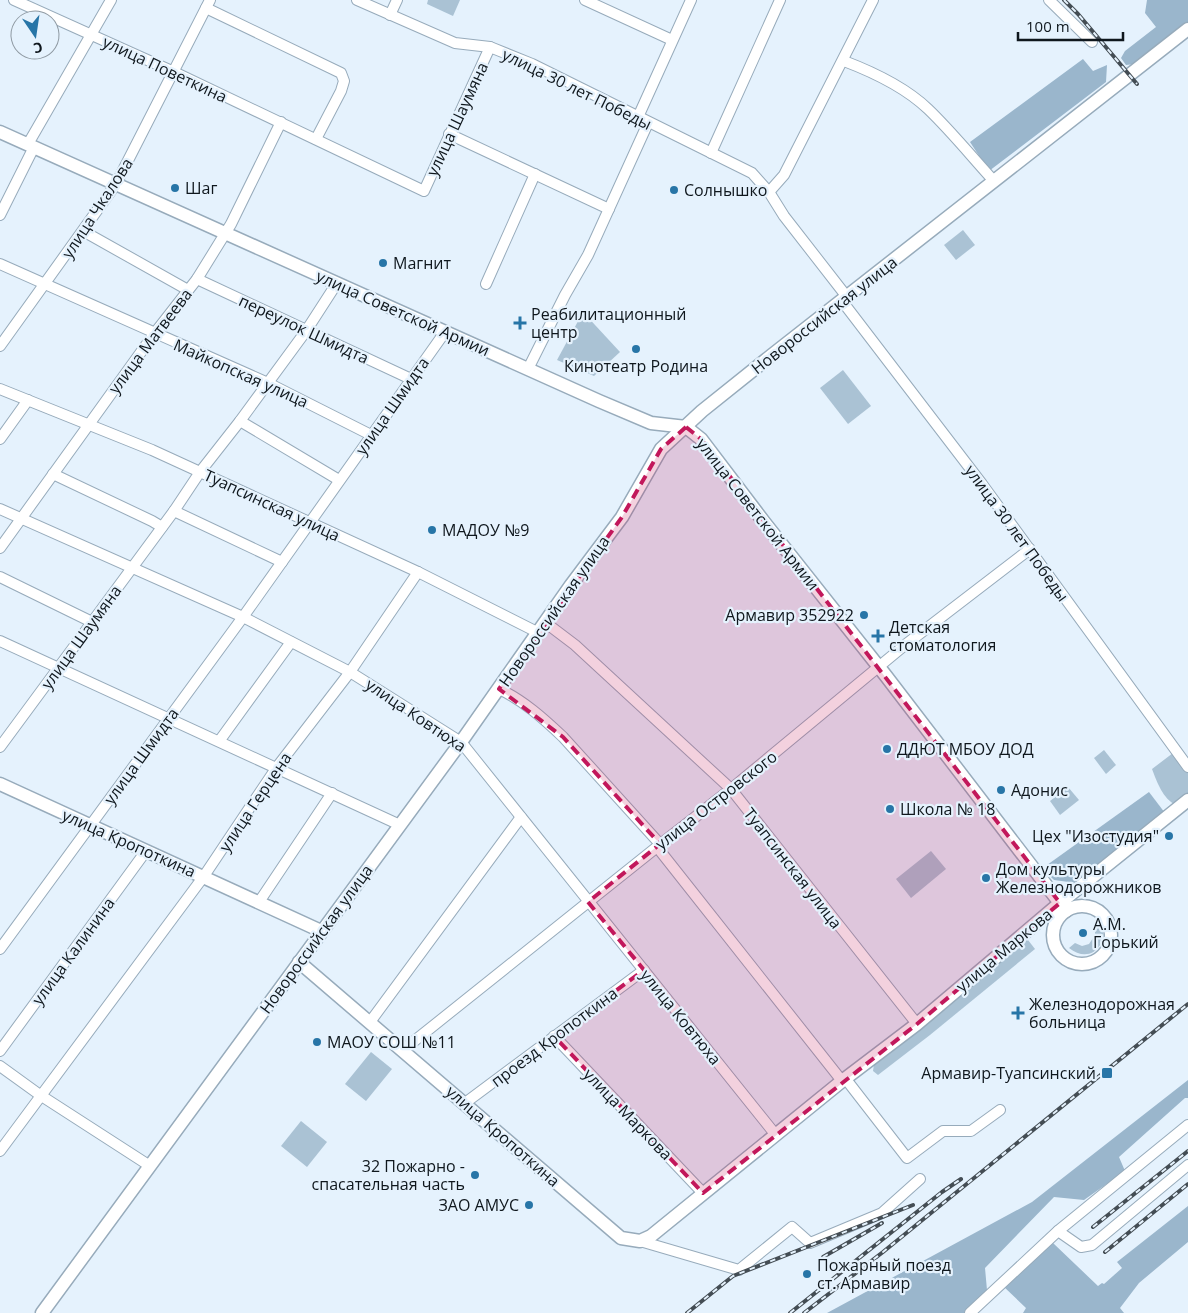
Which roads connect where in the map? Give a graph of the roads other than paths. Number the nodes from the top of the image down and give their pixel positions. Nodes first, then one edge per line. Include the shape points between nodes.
1 (14, 0) edge
2 (111, 0) edge
3 (357, 0) edge
4 (396, 0) edge
5 (585, 0) edge
6 (691, 0) edge
7 (780, 0) edge
8 (873, 0) edge
9 (1050, 0) edge
10 (208, 4) edge
11 (390, 14) junction
12 (1188, 28) edge
13 (92, 35) junction
14 (672, 40) junction
15 (1092, 42) dead end
16 (490, 47) junction
17 (844, 61) junction
18 (174, 72) junction
19 (638, 117) junction
20 (281, 122) junction
21 (648, 123) junction
22 (0, 132) edge
23 (449, 134) junction
24 (316, 139) junction
25 (31, 146) junction
26 (712, 153) junction
27 (534, 174) junction
28 (993, 180) junction
29 (116, 184) junction
30 (424, 191) joint
31 (769, 192) junction
32 (609, 209) junction
33 (0, 215) edge
34 (83, 231) junction
35 (226, 233) junction
36 (0, 264) edge
37 (197, 279) junction
38 (337, 283) junction
39 (45, 284) junction
40 (486, 284) dead end
41 (188, 290) junction
42 (845, 299) junction
43 (4, 330) edge
44 (306, 331) junction
45 (445, 332) junction
46 (154, 334) junction
47 (0, 346) edge
48 (528, 369) junction
49 (410, 379) junction
50 (268, 383) junction
51 (0, 389) edge
52 (28, 400) junction
53 (240, 421) junction
54 (88, 424) junction
55 (686, 427) junction
56 (371, 435) junction
57 (0, 439) edge
58 (200, 472) junction
59 (53, 474) junction
60 (339, 480) junction
61 (0, 509) edge
62 (174, 511) junction
63 (21, 518) junction
64 (310, 522) junction
65 (162, 527) junction
66 (0, 548) edge
67 (1030, 549) junction
68 (282, 562) junction
69 (130, 568) junction
70 (418, 572) junction
71 (0, 577) edge
72 (243, 617) junction
73 (92, 622) junction
74 (542, 628) junction
75 (0, 641) edge
76 (292, 642) junction
77 (879, 667) junction
78 (58, 668) junction
79 (350, 672) junction
80 (499, 689) junction
81 (169, 717) junction
82 (220, 740) junction
83 (462, 742) junction
84 (0, 747) edge
85 (1188, 766) edge
86 (277, 767) junction
87 (0, 784) edge
88 (731, 789) junction
89 (332, 793) junction
90 (1188, 800) edge
91 (521, 817) junction
92 (89, 825) junction
93 (400, 825) junction
94 (658, 845) junction
95 (146, 850) junction
96 (204, 876) junction
97 (259, 902) junction
98 (588, 902) junction
99 (1063, 907) junction
100 (322, 931) junction
101 (0, 949) edge
102 (300, 962) junction
103 (644, 970) junction
104 (370, 1022) junction
105 (917, 1024) junction
106 (554, 1036) junction
107 (403, 1050) junction
108 (0, 1051) edge
109 (0, 1066) edge
110 (844, 1079) junction
111 (40, 1095) junction
112 (465, 1103) junction
113 (1000, 1110) dead end
114 (1188, 1125) edge
115 (775, 1134) junction
116 (0, 1151) edge
117 (150, 1166) junction
118 (1188, 1166) edge
119 (920, 1178) dead end
120 (703, 1192) junction
121 (1058, 1230) junction
122 (640, 1241) junction
123 (42, 1313) edge
124 (970, 1313) edge

1 - 13 street, улица Поветкина
2 - 13 street
3 - 11 street, улица 30 лет Победы
4 - 11 street
5 - 14 street
6 - 14 street
7 - 26 street
8 - 17 street
9 - 15 street
10 - 18 street, улица Чкалова
10 - 24 street, улица Чкалова via 342,73 341,91
11 - 16 street, улица 30 лет Победы via 455,44
12 - 28 main road, Новороссийская улица
13 - 18 street, улица Поветкина
13 - 25 street
14 - 19 street
16 - 19 street, улица 30 лет Победы via 532,64
16 - 23 street, улица Шаумяна
17 - 28 street via 889,81 927,108
17 - 31 street via 784,175
18 - 20 street, улица Поветкина
18 - 29 street, улица Чкалова
19 - 21 street, улица 30 лет Победы
20 - 24 street, улица Поветкина
20 - 35 street, улица Матвеева
21 - 26 street, улица 30 лет Победы
21 - 32 street
22 - 25 main road, улица Советской Армии
23 - 27 street
23 - 30 street, улица Шаумяна
24 - 30 street, улица Поветкина
25 - 29 main road, улица Советской Армии
25 - 33 street
26 - 31 street, улица 30 лет Победы via 752,173
27 - 32 street
27 - 40 street
28 - 42 main road, Новороссийская улица
29 - 34 street, улица Чкалова
29 - 35 main road, улица Советской Армии
31 - 42 street, улица 30 лет Победы
32 - 48 street
34 - 39 street, улица Чкалова
34 - 41 street
35 - 37 street, улица Матвеева
35 - 38 main road, улица Советской Армии
36 - 39 street, Майкопская улица
37 - 41 street, улица Матвеева
37 - 44 street, переулок Шмидта
38 - 44 street, улица Шаумяна
38 - 45 main road, улица Советской Армии
39 - 43 street, улица Чкалова
39 - 46 street, Майкопская улица
41 - 46 street, улица Матвеева
42 - 55 main road, Новороссийская улица
42 - 67 street, улица 30 лет Победы
43 - 47 street, улица Чкалова
44 - 49 street, переулок Шмидта
44 - 50 street, улица Шаумяна
45 - 48 main road, улица Советской Армии
45 - 49 street, улица Шмидта
46 - 50 street, Майкопская улица
46 - 54 street, улица Матвеева
48 - 55 main road, улица Советской Армии via 651,423
49 - 56 street, улица Шмидта
50 - 53 street, улица Шаумяна
50 - 56 street, Майкопская улица
51 - 52 street, Туапсинская улица
52 - 54 street, Туапсинская улица
52 - 57 street
53 - 58 street, улица Шаумяна
53 - 60 street
54 - 58 street, Туапсинская улица
54 - 59 street, улица Матвеева
55 - 74 main road, Новороссийская улица via 661,449 622,517
55 - 77 main road, улица Советской Армии via 701,439
56 - 60 street, улица Шмидта
58 - 62 street, улица Шаумяна
58 - 64 street, Туапсинская улица
59 - 63 street, улица Матвеева
59 - 65 street
60 - 64 street, улица Шмидта
61 - 63 street, улица Ковтюха
62 - 65 street, улица Шаумяна
62 - 68 street
63 - 66 street, улица Матвеева
63 - 69 street, улица Ковтюха
64 - 68 street, улица Шмидта
64 - 70 street, Туапсинская улица
65 - 69 street, улица Шаумяна
67 - 77 street, улица Островского
67 - 85 street, улица 30 лет Победы
68 - 72 street, улица Шмидта
69 - 72 street, улица Ковтюха
69 - 73 street, улица Шаумяна
70 - 74 street, Туапсинская улица
70 - 79 street, улица Герцена
71 - 73 street
72 - 76 street, улица Ковтюха
72 - 81 street, улица Шмидта
73 - 78 street, улица Шаумяна
74 - 80 main road, Новороссийская улица
74 - 88 street, Туапсинская улица via 575,645
75 - 78 street
76 - 79 street, улица Ковтюха
76 - 82 street
77 - 88 street, улица Островского
77 - 99 main road, улица Советской Армии
78 - 81 street
78 - 84 street, улица Шаумяна
79 - 83 street, улица Ковтюха
79 - 86 street, улица Герцена
80 - 83 main road, Новороссийская улица
80 - 94 street via 546,721 563,737
81 - 82 street
81 - 92 street, улица Шмидта
82 - 86 street
83 - 91 street, улица Ковтюха
83 - 93 main road, Новороссийская улица
86 - 89 street
86 - 96 street, улица Герцена
87 - 92 main road, улица Кропоткина
88 - 94 street, улица Островского
88 - 105 street, Туапсинская улица
89 - 93 street
89 - 97 street
90 - 99 main road, улица Маркова
91 - 98 street, улица Ковтюха
91 - 104 street
92 - 95 main road, улица Кропоткина
92 - 101 street, улица Шмидта
93 - 100 main road, Новороссийская улица
94 - 98 street, улица Островского
94 - 110 street
95 - 96 main road, улица Кропоткина
95 - 108 street, улица Калинина
96 - 97 main road, улица Кропоткина
96 - 111 street, улица Герцена
97 - 100 main road, улица Кропоткина
98 - 103 street, улица Ковтюха
98 - 107 street, улица Островского
99 - 99 main road via 1053,930 1055,946 1065,959 1074,963 1092,963 1106,952 1110,944 1112,934 1106,917 1091,907
99 - 105 main road, улица Маркова
100 - 102 main road, Новороссийская улица
102 - 104 main road, улица Кропоткина
102 - 117 main road, Новороссийская улица
103 - 106 street, проезд Кропоткина
103 - 115 street, улица Ковтюха
104 - 107 main road, улица Кропоткина
105 - 110 main road, улица Маркова
106 - 112 street, проезд Кропоткина
106 - 120 street, улица Маркова
107 - 112 main road, улица Кропоткина
109 - 111 street
110 - 113 street via 907,1158 943,1131 971,1131
110 - 115 main road, улица Маркова
111 - 116 street, улица Герцена
111 - 117 street
112 - 122 main road, улица Кропоткина via 622,1238
114 - 121 street
115 - 120 main road, улица Маркова
117 - 123 main road, Новороссийская улица
118 - 121 street via 1092,1245 1081,1246
119 - 122 street via 882,1214 810,1243 792,1228 739,1270
120 - 122 main road, улица Маркова via 651,1236
121 - 124 street

